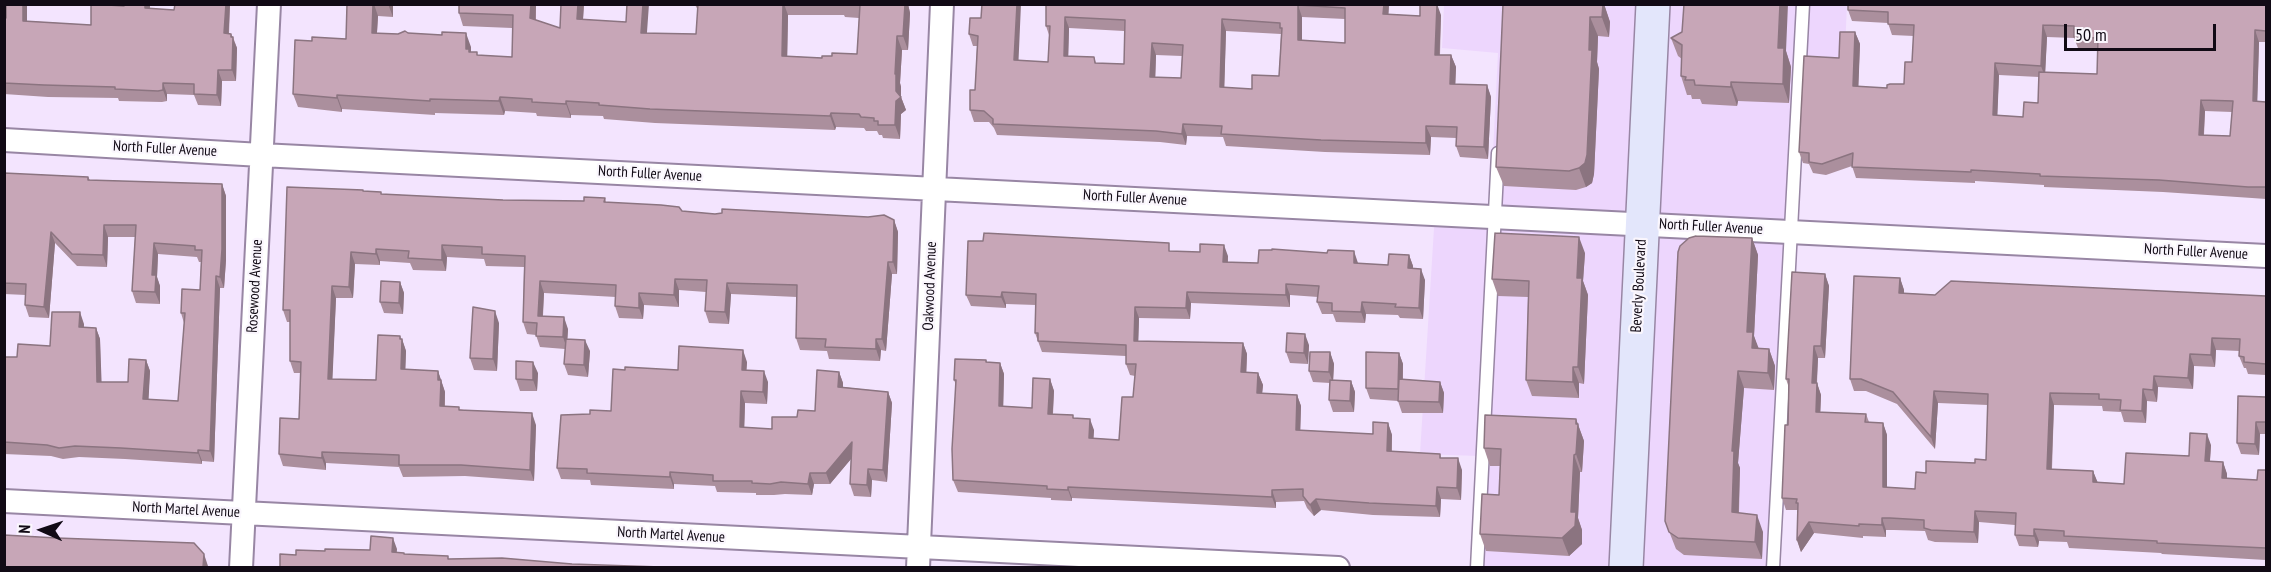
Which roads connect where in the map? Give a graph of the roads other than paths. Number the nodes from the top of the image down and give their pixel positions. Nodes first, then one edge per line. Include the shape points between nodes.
1 (269, 4) edge
2 (942, 4) edge
3 (1653, 4) edge
4 (1803, 4) edge
5 (1498, 135) edge
6 (4, 140) edge
7 (261, 155) junction
8 (934, 188) junction
9 (1495, 216) junction
10 (1642, 223) junction
11 (1791, 231) junction
12 (2266, 256) edge
13 (4, 501) edge
14 (244, 513) junction
15 (918, 558) edge
16 (241, 567) edge
17 (1338, 567) edge
18 (1477, 567) edge
19 (1626, 567) edge
20 (1773, 567) edge

1 - 7 street, Rosewood Avenue
2 - 8 street, Oakwood Avenue
3 - 10 main road, Beverly Boulevard
4 - 11 lane
5 - 9 lane
6 - 7 street, North Fuller Avenue
7 - 8 street, North Fuller Avenue
7 - 14 street, Rosewood Avenue
8 - 9 street, North Fuller Avenue
8 - 15 street, Oakwood Avenue
9 - 10 street, North Fuller Avenue
9 - 18 lane
10 - 11 street, North Fuller Avenue
10 - 19 main road, Beverly Boulevard
11 - 12 street, North Fuller Avenue
11 - 20 lane
13 - 14 street, North Martel Avenue
14 - 15 street, North Martel Avenue
14 - 16 street, Rosewood Avenue
15 - 17 street, North Martel Avenue

